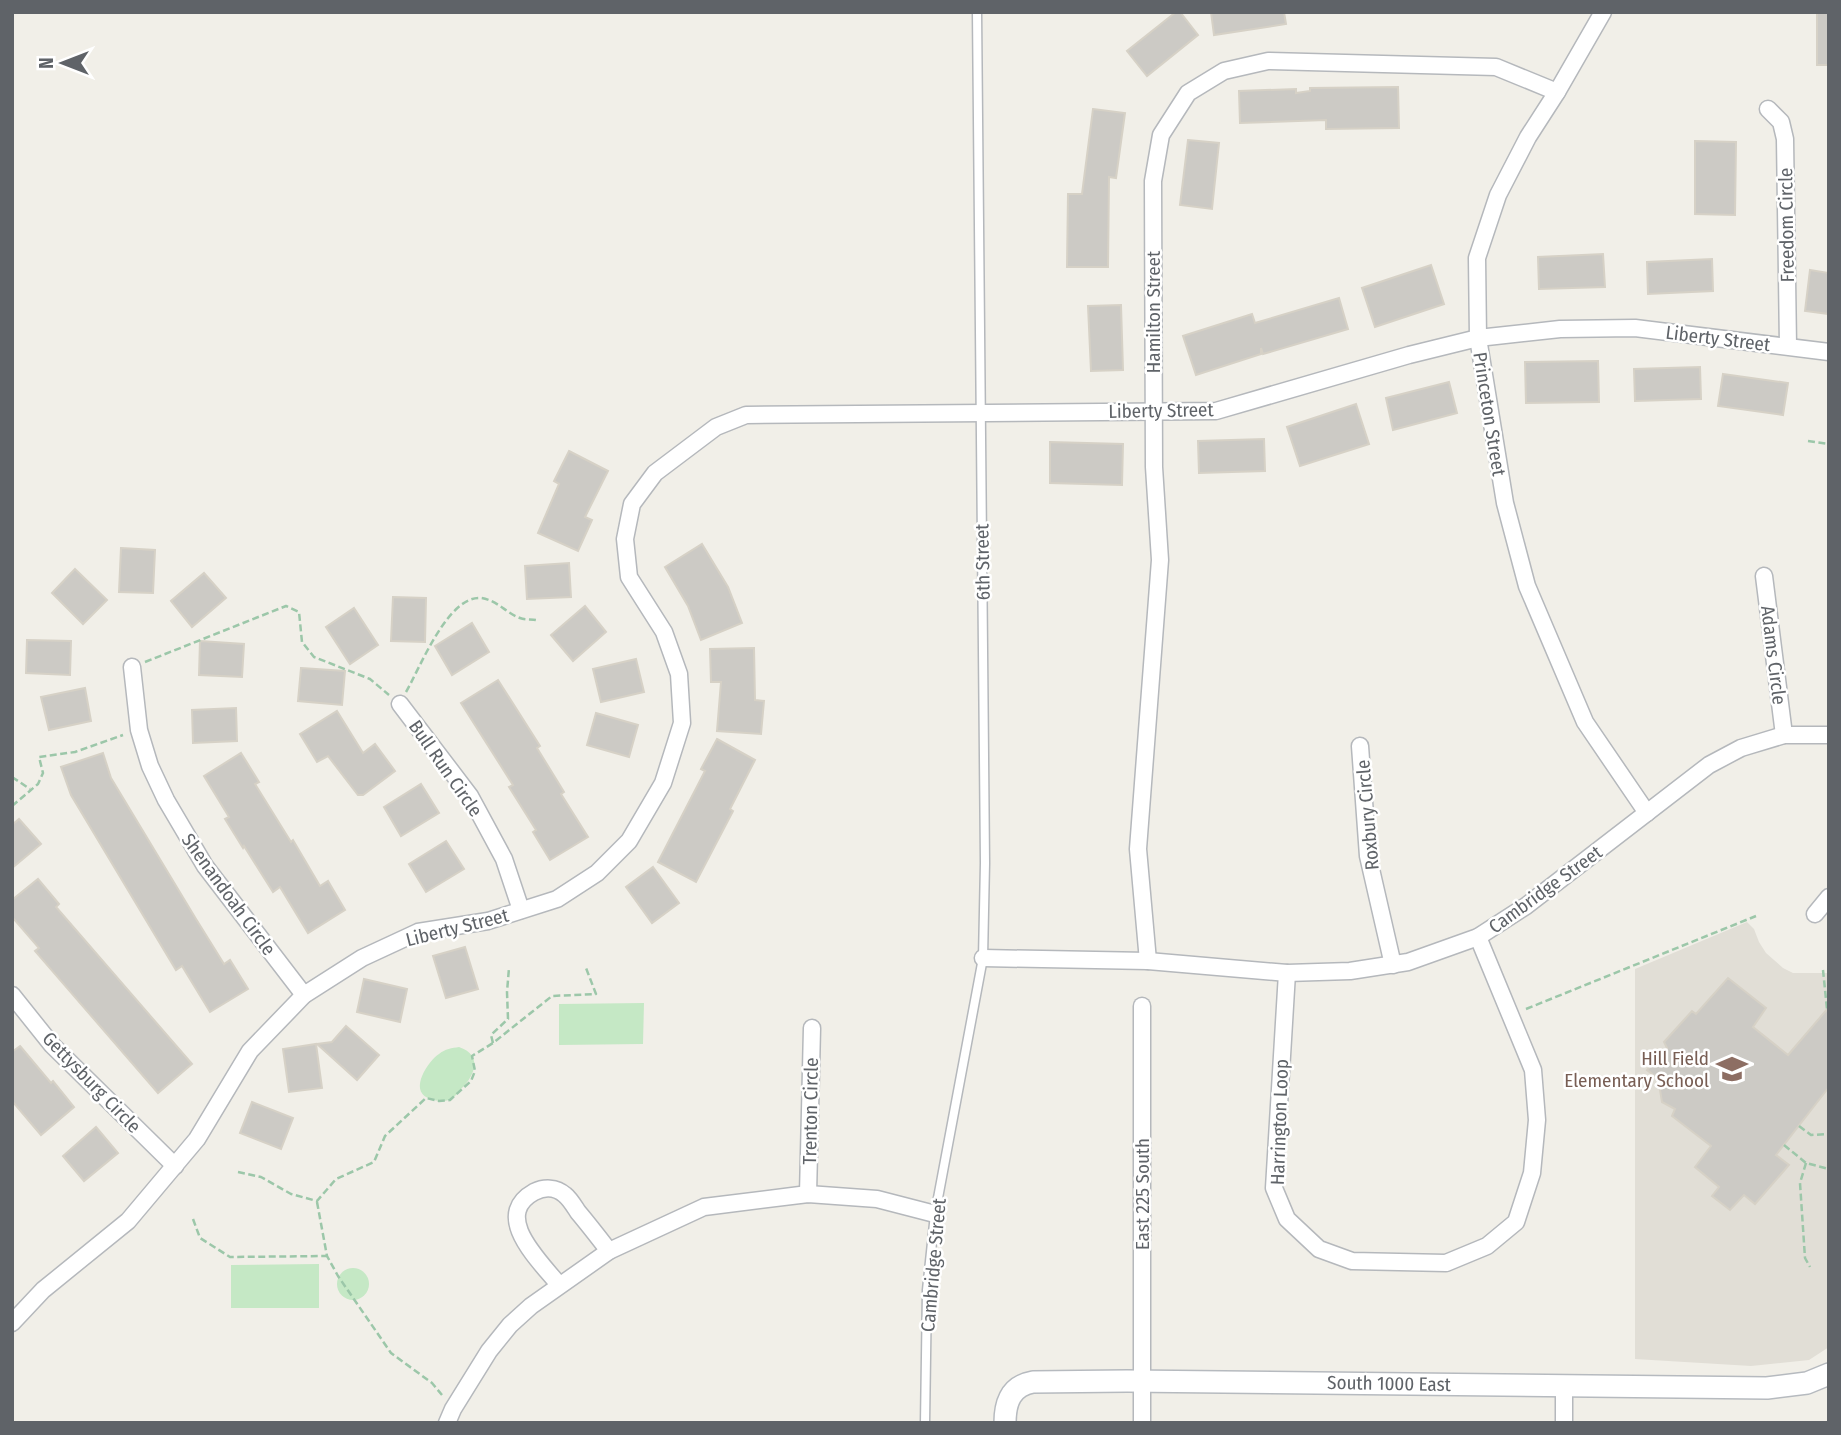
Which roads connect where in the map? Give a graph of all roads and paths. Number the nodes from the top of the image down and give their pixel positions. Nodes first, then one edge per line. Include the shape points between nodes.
1 (977, 12) edge
2 (1602, 12) edge
3 (1557, 92) junction
4 (1768, 109) dead end
5 (1478, 338) junction
6 (1788, 346) junction
7 (1829, 352) edge
8 (1154, 411) junction
9 (981, 413) junction
10 (1808, 441) dead end
11 (1829, 444) edge
12 (1764, 576) dead end
13 (629, 577) junction
14 (614, 586) dead end
15 (536, 620) dead end
16 (132, 667) joint
17 (400, 704) junction
18 (139, 730) junction
19 (1784, 735) junction
20 (1829, 735) edge
21 (1360, 746) dead end
22 (12, 777) edge
23 (30, 789) junction
24 (12, 806) edge
25 (1647, 813) junction
26 (1829, 897) edge
27 (521, 910) junction
28 (1815, 914) dead end
29 (1756, 916) dead end
30 (1478, 937) junction
31 (983, 958) junction
32 (1148, 961) junction
33 (1393, 965) junction
34 (509, 968) dead end
35 (586, 968) dead end
36 (1823, 970) dead end
37 (1287, 973) junction
38 (1824, 981) junction
39 (1829, 981) edge
40 (12, 995) edge
41 (304, 995) junction
42 (1142, 1006) dead end
43 (1527, 1009) dead end
44 (1827, 1009) dead end
45 (812, 1028) dead end
46 (493, 1043) junction
47 (956, 1108) joint
48 (1799, 1126) dead end
49 (1829, 1134) edge
50 (1784, 1145) dead end
51 (1806, 1163) junction
52 (175, 1166) junction
53 (1829, 1170) edge
54 (238, 1172) dead end
55 (807, 1194) junction
56 (317, 1200) junction
57 (935, 1214) junction
58 (193, 1219) dead end
59 (609, 1251) junction
60 (327, 1256) junction
61 (1810, 1267) dead end
62 (559, 1285) junction
63 (13, 1321) edge
64 (1829, 1374) edge
65 (1142, 1381) junction
66 (1563, 1385) junction
67 (450, 1416) edge
68 (925, 1423) edge
69 (1005, 1423) edge
70 (1142, 1423) edge
71 (1564, 1423) edge

1 - 9 lane, 6th Street
2 - 3 street, Princeton Street
3 - 5 street, Princeton Street via 1498,195 1477,258
3 - 8 street, Hamilton Street via 1496,67 1268,61 1224,71 1188,93 1161,135 1153,181
4 - 6 street, Freedom Circle via 1782,122 1785,139
5 - 6 street, Liberty Street via 1560,329 1635,328
5 - 8 street, Liberty Street via 1216,411
5 - 25 street, Princeton Street via 1505,503 1527,586 1585,722
6 - 7 street, Liberty Street
8 - 9 street, Liberty Street
8 - 32 street, Hamilton Street via 1160,560 1138,849
9 - 13 street, Liberty Street via 746,415 716,427 655,473 632,504 625,538
9 - 31 lane, 6th Street
10 - 11 path
12 - 19 street, Adams Circle
13 - 14 street
13 - 27 street, Liberty Street via 664,632 679,674 682,723 663,783 629,841 597,873 556,899
15 - 17 path via 520,618 480,598 463,603 450,614
16 - 17 path via 286,606 299,612 302,642 314,657 370,679
16 - 18 street, Shenandoah Circle
17 - 27 street, Bull Run Circle via 470,796 504,859
18 - 23 path via 75,752 39,757 43,773
18 - 41 street, Shenandoah Circle via 166,800 205,866
19 - 20 street, Cambridge Street
19 - 25 street, Cambridge Street via 1741,748 1709,765
21 - 33 street, Roxbury Circle via 1368,856
22 - 23 path
23 - 24 path
25 - 30 street, Cambridge Street
26 - 28 street
27 - 41 street, Liberty Street via 488,921 418,932 362,958
29 - 43 path
30 - 33 street, Cambridge Street
30 - 37 street, Harrington Loop via 1533,1070 1537,1120 1532,1173 1516,1222 1487,1246 1446,1263 1352,1261 1319,1249 1287,1219 1274,1188
31 - 32 street, Cambridge Street
31 - 47 lane, 6th Street
32 - 37 street, Cambridge Street
33 - 37 street, Cambridge Street
34 - 46 path via 508,1019 491,1035
35 - 46 path via 596,995 552,996
36 - 38 path
38 - 39 path
38 - 44 path
40 - 52 street, Gettysburg Circle via 52,1045
41 - 52 street, Liberty Street via 250,1052 197,1139
42 - 65 street, East 225 South
45 - 55 street, Trenton Circle
46 - 56 path via 472,1056 471,1080 450,1100 426,1097 385,1136 374,1162 336,1179
47 - 57 lane, Cambridge Street
48 - 49 path via 1811,1135
50 - 51 path
51 - 53 path
51 - 61 path via 1800,1182 1805,1258
52 - 63 street, Liberty Street via 128,1221 43,1290
54 - 56 path
55 - 57 street via 877,1199
55 - 59 street via 704,1207
56 - 60 path
57 - 68 lane, Cambridge Street via 927,1290
58 - 60 path via 200,1238 230,1256
59 - 62 street
59 - 62 street via 564,1194 550,1188 523,1199 517,1210 517,1228
60 - 67 path via 391,1353 432,1383
62 - 67 street via 510,1325
64 - 66 street, South 1000 East via 1807,1383 1767,1388
65 - 66 street, South 1000 East
65 - 69 street, South 1000 East via 1022,1384 1008,1400
65 - 70 street, East 225 South
66 - 71 street

